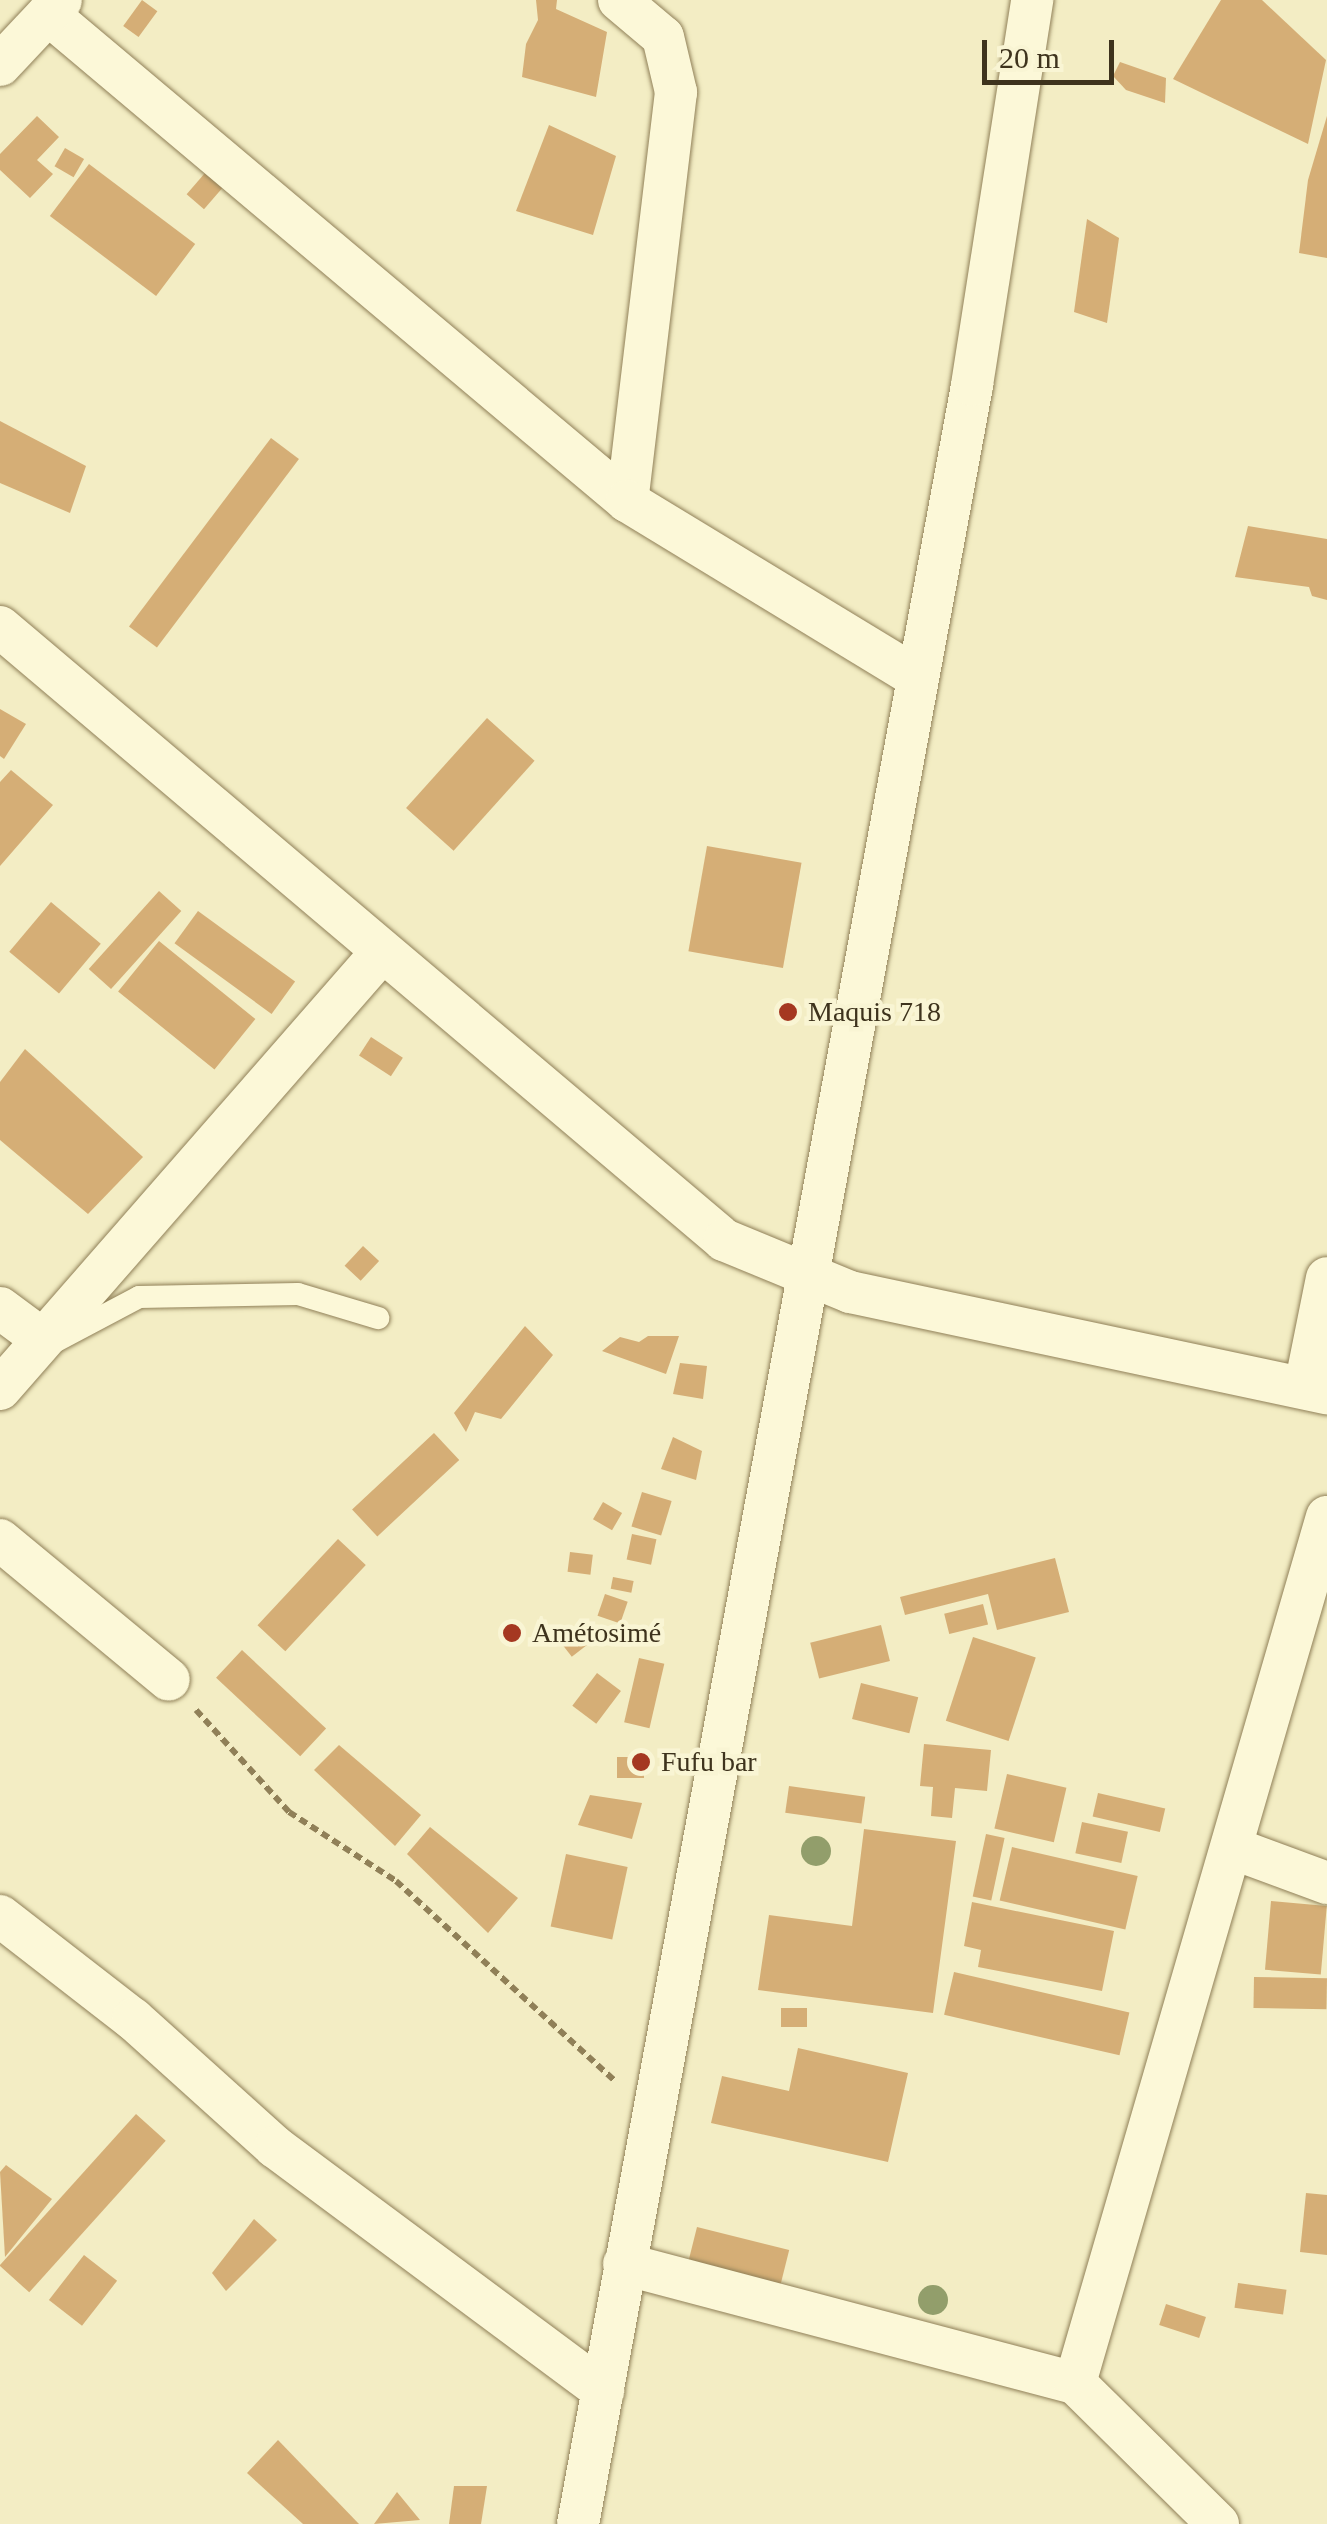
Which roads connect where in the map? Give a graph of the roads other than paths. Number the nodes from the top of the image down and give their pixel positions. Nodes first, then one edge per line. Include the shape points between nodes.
1 (619, 0) edge
2 (1032, 0) edge
3 (54, 7) edge
4 (0, 65) edge
5 (627, 501) junction
6 (0, 627) edge
7 (916, 677) junction
8 (380, 954) junction
9 (803, 1277) junction
10 (1327, 1278) edge
11 (0, 1308) edge
12 (378, 1318) dead end
13 (36, 1347) junction
14 (0, 1389) edge
15 (1316, 1390) edge
16 (1327, 1518) edge
17 (0, 1540) edge
18 (169, 1680) road end
19 (1235, 1849) junction
20 (1327, 1883) edge
21 (0, 1916) edge
22 (624, 2264) junction
23 (1075, 2383) junction
24 (603, 2391) junction
25 (578, 2524) edge
26 (1218, 2524) edge

1 - 5 street via 662,37 676,92
2 - 7 street via 972,385
3 - 4 street
3 - 5 street
5 - 7 street
6 - 8 street
7 - 9 street
8 - 9 street via 724,1240
8 - 13 street
9 - 15 street
9 - 22 street
10 - 15 street
11 - 13 street
12 - 13 lane via 298,1294 139,1298
13 - 14 street
16 - 19 street
17 - 18 street
19 - 20 street
19 - 23 street
21 - 24 street via 276,2147
22 - 23 street
22 - 24 street
23 - 26 street
24 - 25 street

